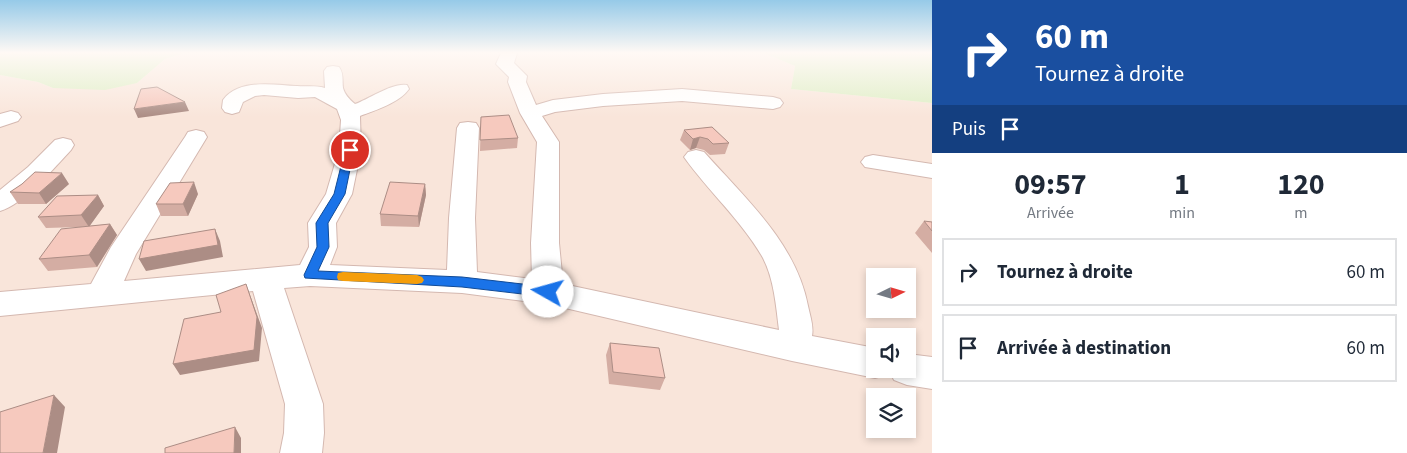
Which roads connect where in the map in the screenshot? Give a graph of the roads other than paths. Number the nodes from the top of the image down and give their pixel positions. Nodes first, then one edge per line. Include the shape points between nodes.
1 (333, 74) edge
2 (516, 74) edge
3 (400, 89) dead end
4 (773, 103) dead end
5 (343, 107) junction
6 (232, 108) dead end
7 (530, 113) junction
8 (468, 128) dead end
9 (196, 136) dead end
10 (63, 145) dead end
11 (696, 157) dead end
12 (873, 162) dead end
13 (932, 171) edge
14 (0, 203) edge
15 (310, 275) junction
16 (265, 279) junction
17 (462, 282) junction
18 (548, 292) junction
19 (102, 294) junction
20 (0, 304) edge
21 (792, 348) junction
22 (866, 361) edge
23 (916, 370) edge
24 (932, 373) edge
25 (302, 453) edge

1 - 5 street via 334,89
2 - 7 street
3 - 5 street via 378,102
4 - 7 street via 682,96 603,100 553,106
5 - 6 street via 316,91 270,88 243,92 233,100
5 - 15 street via 351,120 350,150 339,194 322,223 323,247
7 - 18 street via 548,142 545,243
8 - 17 street
9 - 19 street via 121,254
10 - 14 street
11 - 21 street via 759,231 778,259 790,294 796,330
12 - 13 street
15 - 16 street
15 - 17 street
16 - 19 street
16 - 25 street via 304,404
17 - 18 street
18 - 21 street
19 - 20 street
21 - 22 street
23 - 24 street

